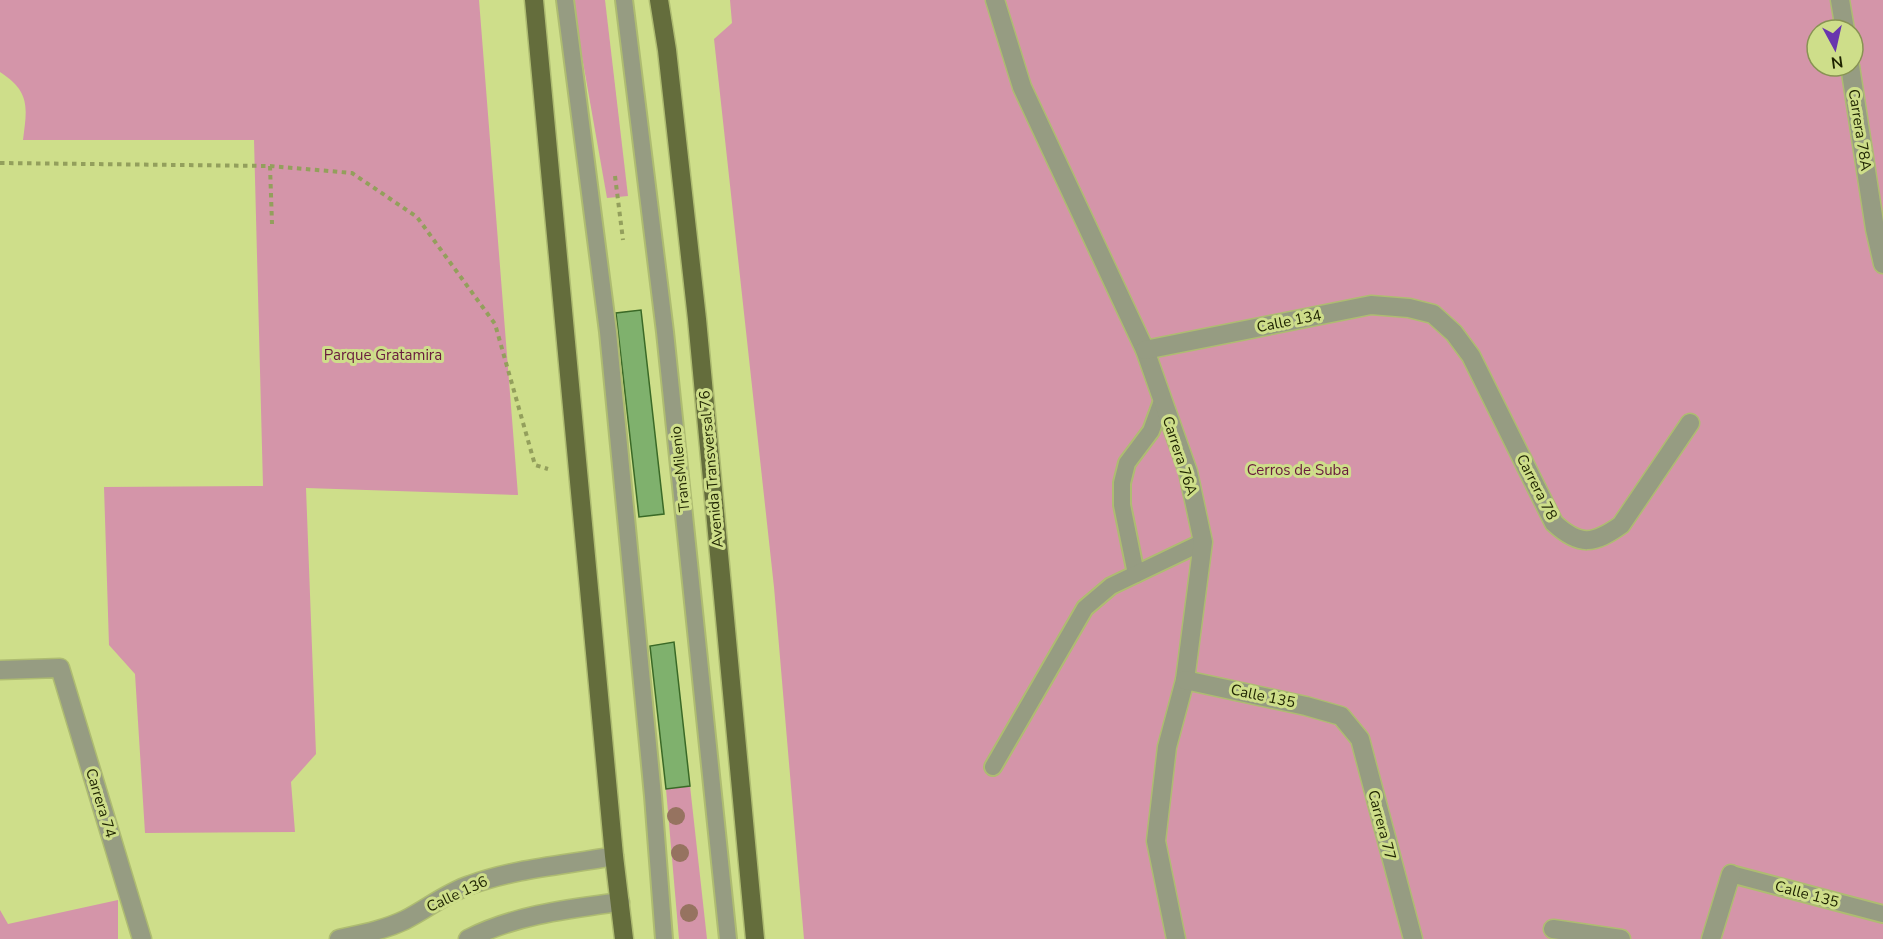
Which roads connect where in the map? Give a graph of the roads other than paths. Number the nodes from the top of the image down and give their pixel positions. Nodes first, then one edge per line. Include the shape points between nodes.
1 (534, 0) edge
2 (565, 0) edge
3 (624, 0) edge
4 (659, 0) edge
5 (995, 0) edge
6 (1840, 0) edge
7 (1843, 18) edge
8 (1852, 78) edge
9 (1883, 264) edge
10 (1433, 314) joint
11 (1145, 350) junction
12 (1162, 400) junction
13 (1690, 423) dead end
14 (1203, 542) junction
15 (1136, 574) junction
16 (0, 670) edge
17 (1185, 680) junction
18 (1341, 716) joint
19 (993, 768) dead end
20 (614, 855) junction
21 (1731, 874) joint
22 (620, 902) junction
23 (1883, 914) edge
24 (1553, 929) dead end
25 (142, 939) edge
26 (339, 939) edge
27 (468, 939) edge
28 (624, 939) edge
29 (664, 939) edge
30 (728, 939) edge
31 (755, 939) edge
32 (1175, 939) edge
33 (1413, 939) edge
34 (1621, 939) edge
35 (1711, 939) edge

1 - 20 main road
2 - 29 lane via 608,332
3 - 30 lane, TransMilenio via 665,332
4 - 31 main road, Avenida Transversal 76 via 698,319
5 - 11 street, Carrera 76A via 1022,87
6 - 7 street
8 - 9 street, Carrera 78A
10 - 11 street, Calle 134 via 1371,305
10 - 13 street, Carrera 78 via 1471,356 1554,523 1567,536 1586,541 1606,536 1622,525
11 - 12 street, Carrera 76A
12 - 14 street, Carrera 76A via 1188,472
12 - 15 lane via 1151,431 1127,463 1122,483 1122,505
14 - 15 lane
14 - 17 street, Carrera 76A
15 - 19 lane via 1111,586 1085,608
16 - 25 street, Carrera 74 via 60,668
17 - 18 street, Calle 135
17 - 32 street, Carrera 76A via 1167,747 1156,841
18 - 33 street, Carrera 77 via 1360,739
20 - 22 main road
20 - 26 street, Calle 136 via 504,874 467,886 406,920
21 - 23 lane, Calle 135
21 - 35 street
22 - 27 street via 544,913
22 - 28 main road
24 - 34 street

